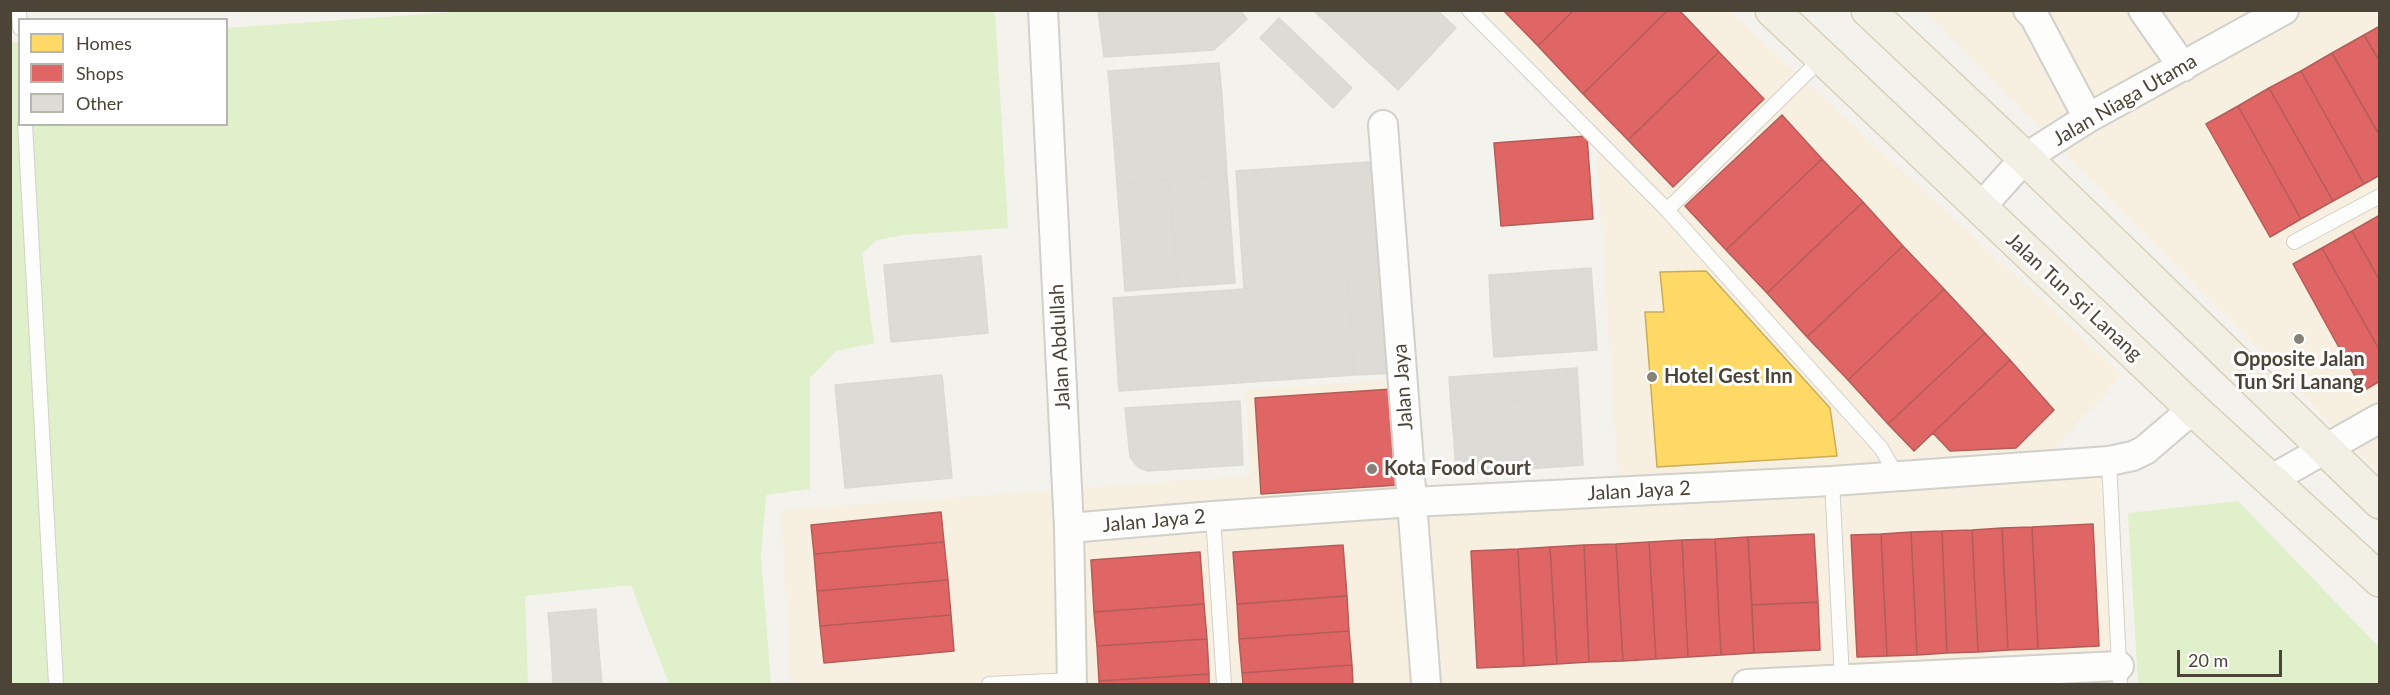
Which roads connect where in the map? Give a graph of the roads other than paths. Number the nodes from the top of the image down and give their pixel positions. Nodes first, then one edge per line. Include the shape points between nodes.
1 (1043, 10) edge
2 (1469, 10) edge
3 (1772, 10) edge
4 (1868, 10) edge
5 (2028, 10) edge
6 (2143, 10) edge
7 (2284, 10) edge
8 (1822, 58) junction
9 (2183, 67) junction
10 (2088, 118) junction
11 (1383, 125) dead end
12 (25, 126) edge
13 (2025, 158) junction
14 (2379, 196) edge
15 (1980, 208) junction
16 (1667, 210) junction
17 (2294, 242) dead end
18 (2193, 409) junction
19 (2379, 418) edge
20 (2325, 449) junction
21 (2109, 461) junction
22 (1897, 476) junction
23 (2272, 479) junction
24 (1832, 481) junction
25 (1412, 502) junction
26 (2379, 502) edge
27 (1213, 516) junction
28 (1069, 528) junction
29 (2379, 580) edge
30 (2120, 675) edge
31 (1842, 680) junction
32 (1072, 682) edge
33 (57, 684) edge
34 (989, 684) edge
35 (1224, 684) edge
36 (1426, 684) edge
37 (1747, 684) edge

1 - 28 street, Jalan Abdullah
2 - 16 lane
3 - 8 main road, Jalan Tun Sri Lanang
4 - 13 main road
5 - 10 street
6 - 9 street
7 - 9 street, Jalan Niaga Utama
8 - 15 main road, Jalan Tun Sri Lanang
8 - 16 lane
9 - 10 street, Jalan Niaga Utama
10 - 13 street, Jalan Niaga Utama
11 - 25 street, Jalan Jaya
12 - 33 lane
13 - 15 street, Jalan Niaga Utama
13 - 20 main road
14 - 17 lane
15 - 18 main road, Jalan Tun Sri Lanang
16 - 22 lane via 1881,448
18 - 21 street, Jalan Jaya 2 via 2145,450
18 - 23 main road, Jalan Tun Sri Lanang
19 - 20 street
20 - 23 street
20 - 26 main road
21 - 22 street, Jalan Jaya 2
21 - 30 lane
22 - 24 street, Jalan Jaya 2
23 - 29 main road, Jalan Tun Sri Lanang
24 - 25 street, Jalan Jaya 2
24 - 31 lane
25 - 27 street, Jalan Jaya 2
25 - 36 street, Jalan Jaya
27 - 28 street, Jalan Jaya 2
27 - 35 lane
28 - 32 street, Jalan Abdullah
30 - 31 street
31 - 37 street
32 - 34 lane

